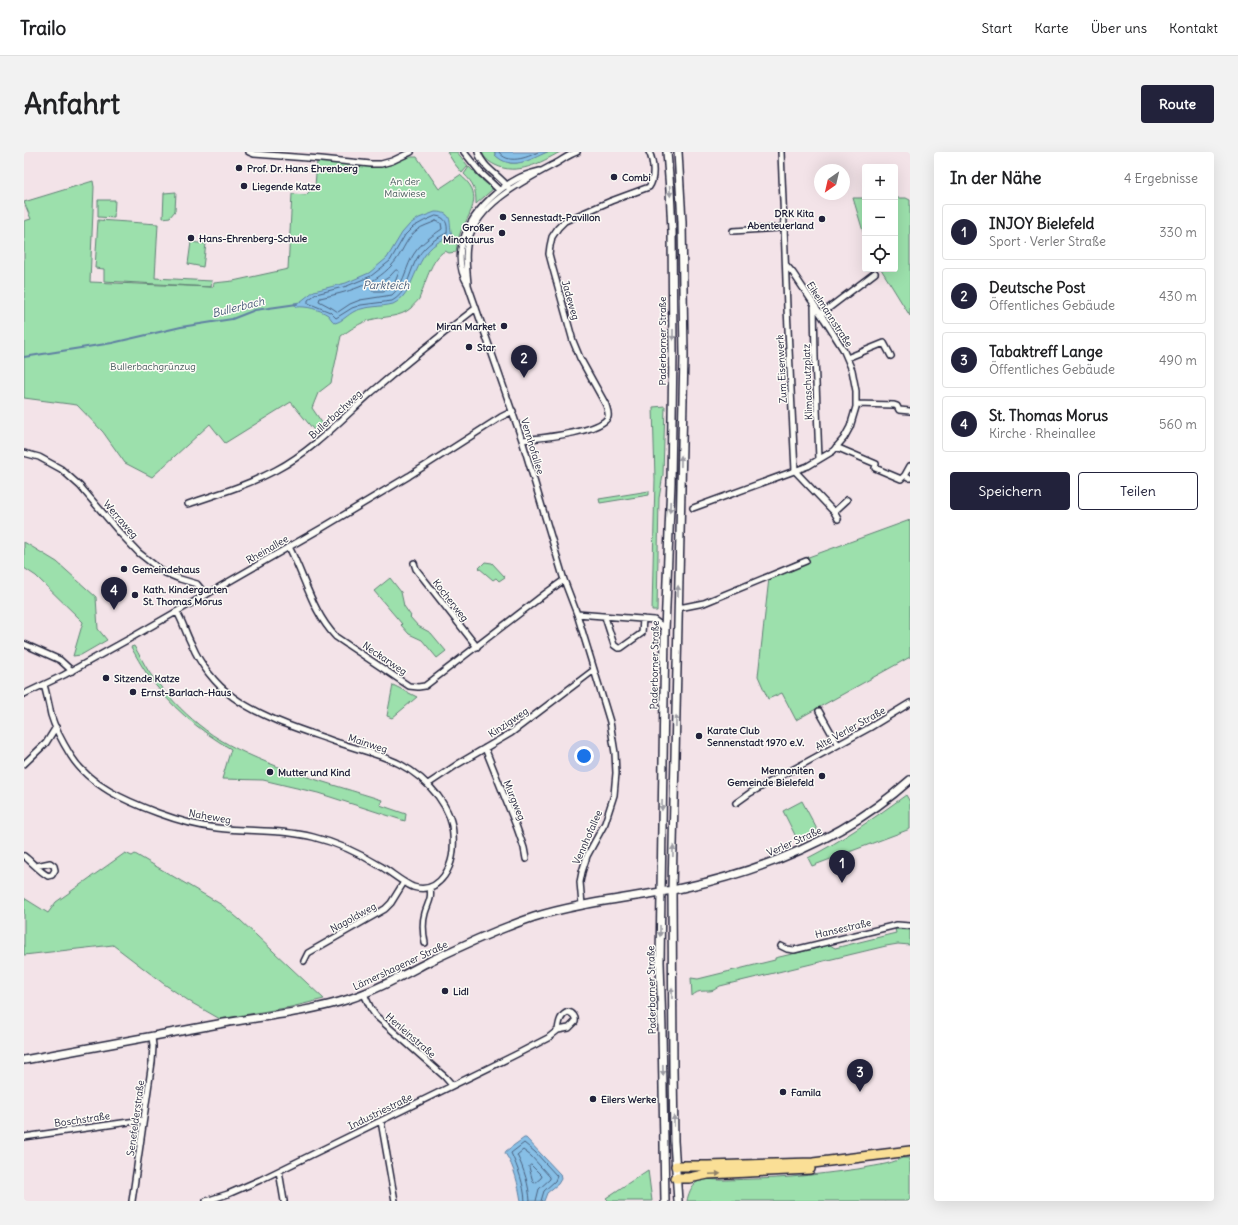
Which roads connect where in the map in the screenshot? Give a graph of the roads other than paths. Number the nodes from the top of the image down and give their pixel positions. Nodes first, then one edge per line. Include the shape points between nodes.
1 (249, 152) edge
2 (411, 152) edge
3 (464, 152) edge
4 (478, 152) edge
5 (575, 152) edge
6 (649, 152) edge
7 (667, 152) edge
8 (678, 152) edge
9 (781, 152) edge
10 (494, 173) junction
11 (487, 179) junction
12 (508, 187) junction
13 (499, 190) junction
14 (784, 225) junction
15 (733, 231) dead end
16 (786, 266) junction
17 (875, 273) dead end
18 (468, 285) junction
19 (814, 304) junction
20 (476, 308) junction
21 (821, 314) junction
22 (891, 356) dead end
23 (847, 358) junction
24 (856, 404) junction
25 (513, 411) junction
26 (910, 411) edge
27 (522, 440) junction
28 (836, 447) junction
29 (24, 453) edge
30 (819, 460) junction
31 (910, 466) edge
32 (795, 471) junction
33 (907, 476) edge
34 (847, 500) dead end
35 (188, 504) dead end
36 (693, 508) dead end
37 (834, 512) junction
38 (838, 519) dead end
39 (289, 547) junction
40 (806, 560) dead end
41 (414, 563) dead end
42 (564, 580) junction
43 (206, 595) junction
44 (678, 607) junction
45 (177, 612) junction
46 (577, 614) junction
47 (605, 617) junction
48 (643, 619) junction
49 (665, 630) junction
50 (24, 644) edge
51 (477, 647) junction
52 (594, 670) junction
53 (72, 671) junction
54 (44, 685) junction
55 (24, 694) edge
56 (910, 703) edge
57 (819, 711) dead end
58 (56, 727) junction
59 (838, 745) junction
60 (485, 748) junction
61 (24, 764) edge
62 (910, 780) edge
63 (428, 784) junction
64 (736, 803) dead end
65 (24, 856) edge
66 (526, 859) dead end
67 (36, 866) dead end
68 (404, 882) junction
69 (430, 888) junction
70 (672, 890) junction
71 (661, 892) junction
72 (582, 905) junction
73 (910, 926) edge
74 (425, 943) dead end
75 (781, 946) dead end
76 (304, 961) dead end
77 (364, 994) junction
78 (558, 1030) dead end
79 (152, 1037) junction
80 (24, 1060) edge
81 (452, 1086) junction
82 (143, 1120) junction
83 (381, 1121) junction
84 (24, 1137) edge
85 (909, 1151) edge
86 (664, 1166) junction
87 (676, 1166) junction
88 (279, 1171) junction
89 (676, 1178) junction
90 (664, 1179) junction
91 (132, 1201) edge
92 (206, 1201) edge
93 (284, 1201) edge
94 (395, 1201) edge
95 (665, 1201) edge
96 (678, 1201) edge

1 - 2 street via 371,164 386,164
3 - 11 street
4 - 10 street via 482,161
5 - 12 street
6 - 27 street, Jadeweg via 653,171 649,187 566,221 552,237 550,246 552,269 573,341 606,405 608,417 597,426 576,432
7 -> 49 main road, Paderborner Straße via 672,231 673,357
44 -> 8 main road, Paderborner Straße via 684,355
9 - 14 street
10 - 11 street
10 - 12 street
11 - 13 street
12 - 13 street
12 - 18 street via 476,222 470,234 466,248
13 - 18 street via 468,226 463,239 460,256
14 - 15 street via 779,228
14 - 16 street
16 - 19 street, Eikelmannstraße
16 - 32 street, Zum Eisenwerk
17 - 21 street
18 - 20 street, Vennhofallee
19 - 21 street, Eikelmannstraße
19 - 30 street, Klimaschutzplatz
20 - 25 street, Vennhofallee
20 - 35 street, Bullerbachweg via 388,378 299,456 252,482
21 - 23 street, Eikelmannstraße
22 - 23 street via 884,343
23 - 24 street, Eikelmannstraße via 852,370
24 - 26 street via 894,405 899,410
24 - 28 street, Eikelmannstraße via 850,427
25 - 27 street, Vennhofallee
25 - 39 street, Rheinallee
27 - 42 street, Vennhofallee
28 - 30 street, Eikelmannstraße
28 - 33 street via 876,464 875,468 901,479
29 - 43 street, Werraweg via 39,457 61,469 80,486 139,553 163,572 197,584
30 - 32 street, Eikelmannstraße
31 - 33 street
32 - 36 street, Eikelmannstraße
32 - 37 street
34 - 37 street
37 - 38 street
39 - 43 street, Rheinallee
39 - 51 street, Neckarweg via 316,610 331,632 409,686 425,686
40 - 44 street via 704,603
41 - 51 street, Kocherweg
42 - 46 street, Vennhofallee
42 - 51 street, Neckarweg
43 - 45 street, Rheinallee
70 -> 44 main road, Paderborner Straße
45 - 53 street, Rheinallee
45 - 63 street, Mainweg via 203,665 233,697 277,721 397,762
46 - 47 street
46 - 52 street, Vennhofallee
47 - 48 street
47 - 48 street via 614,645 618,648 642,633
48 - 49 street via 654,620
49 -> 71 main road, Paderborner Straße
50 - 53 street via 60,660
52 - 60 street, Kinzigweg via 511,733
52 - 72 street, Vennhofallee via 610,722 616,773 610,810 587,856 582,872
53 - 54 street, Rheinallee
54 - 55 street, Rheinallee
54 - 58 street, Naheweg
56 - 59 street, Alte Verler Straße
57 - 59 street
58 - 61 street via 46,743
58 - 68 street, Naheweg via 82,770 100,785 126,800 197,825 307,835 323,839 365,857
59 - 64 street, Alte Verler Straße
60 - 63 street, Kinzigweg
60 - 66 street, Murgweg via 517,828
62 - 70 main road, Verler Straße via 871,810 814,844 746,871
63 - 69 street, Mainweg via 449,815 454,846 445,875
65 - 67 street
68 - 69 street, Naheweg via 418,888
68 - 76 street, Nagoldweg via 385,909 308,953
69 - 74 street via 431,894 423,928
70 - 71 main road, Verler Straße
87 -> 70 main road, Paderborner Straße via 672,1032
71 - 72 main road, Lämershagener Straße
71 -> 86 main road, Paderborner Straße
72 - 77 main road, Lämershagener Straße via 484,935
73 - 75 street, Hansestraße via 897,925 794,950
77 - 79 main road, Lämershagener Straße via 325,1006
77 - 81 street, Henleinstraße via 374,1014
78 - 81 street, Industriestraße via 543,1041
79 - 80 main road, Lämershagener Straße
79 - 82 street, Senefelderstraße via 152,1062
81 - 83 street, Industriestraße
82 - 84 street, Boschstraße
82 - 91 street, Senefelderstraße
83 - 88 street, Industriestraße
83 - 94 street
85 - 87 highway via 813,1162
89 -> 85 highway via 846,1165
86 - 87 main road
86 - 90 main road, Paderborner Straße
87 - 89 main road, Paderborner Straße
88 - 92 street, Industriestraße
88 - 93 street
89 - 90 main road
89 - 96 main road, Paderborner Straße
90 - 95 main road, Paderborner Straße

